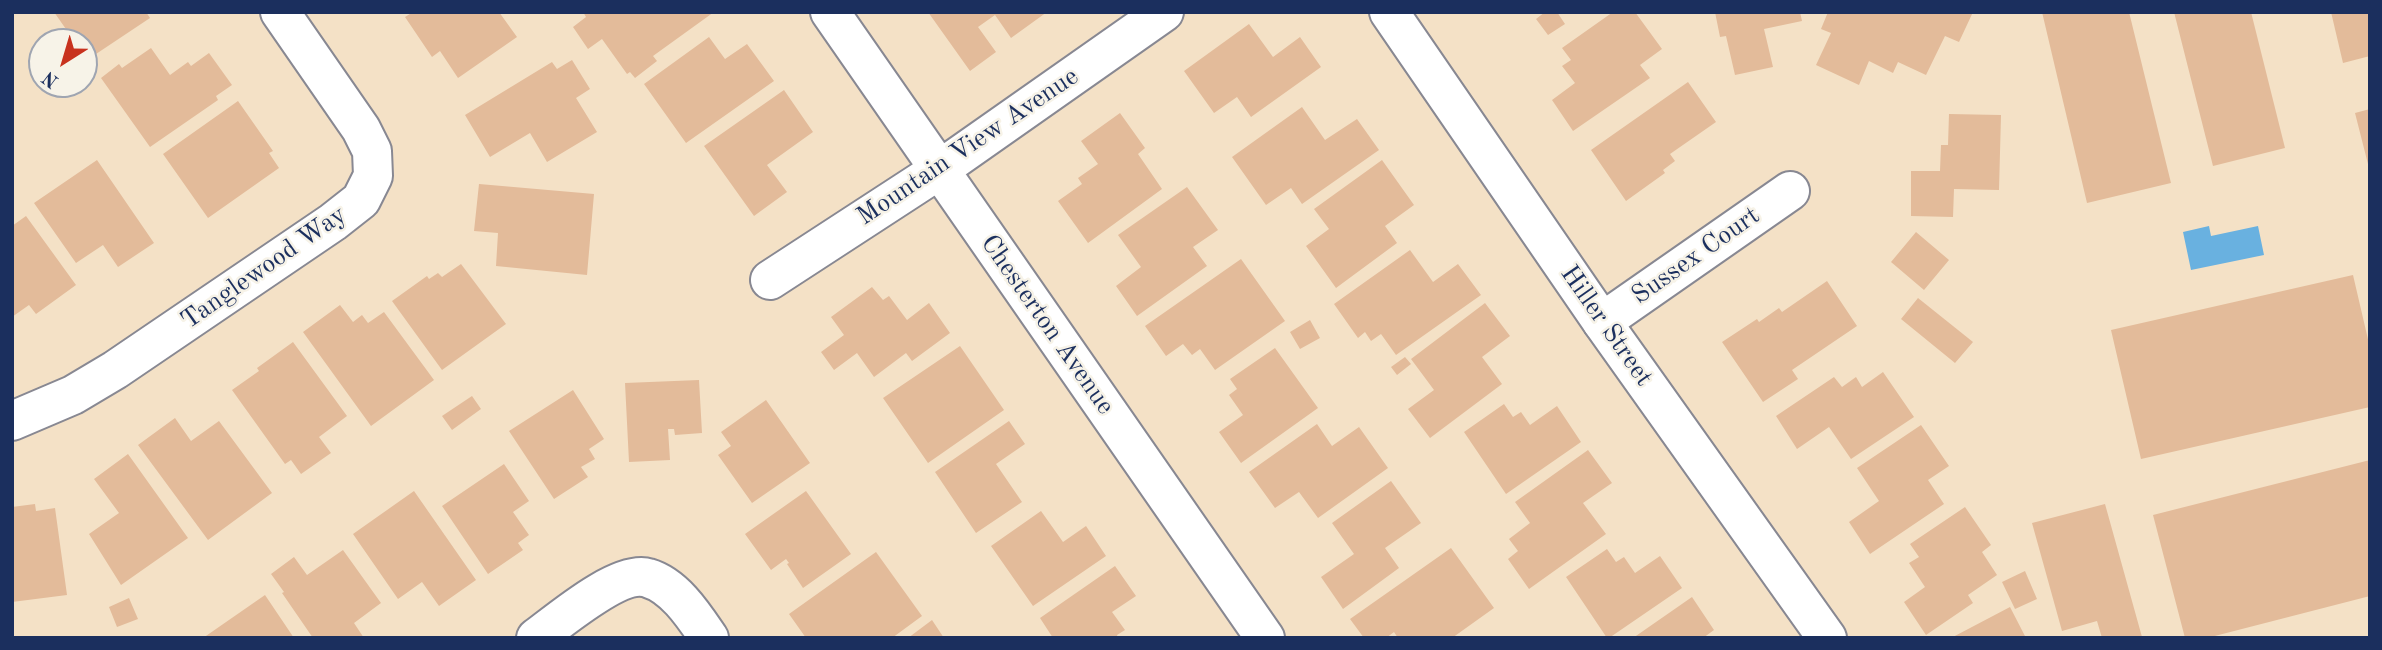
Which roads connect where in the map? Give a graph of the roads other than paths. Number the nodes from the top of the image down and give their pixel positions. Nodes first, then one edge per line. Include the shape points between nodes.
1 (280, 12) edge
2 (830, 12) edge
3 (1164, 12) edge
4 (1389, 12) edge
5 (939, 170) junction
6 (1790, 191) dead end
7 (770, 280) dead end
8 (1602, 322) junction
9 (12, 421) edge
10 (536, 638) edge
11 (709, 638) edge
12 (1265, 638) edge
13 (1827, 638) edge

1 - 9 street, Tanglewood Way via 361,128 372,151 373,176 361,200 115,370 73,395
2 - 5 street, Chesterton Avenue
3 - 5 street, Mountain View Avenue
4 - 8 street, Hiller Street
5 - 7 street, Mountain View Avenue
5 - 12 street, Chesterton Avenue
6 - 8 street, Sussex Court
8 - 13 street, Hiller Street
10 - 11 street via 601,591 623,580 647,577 671,592

